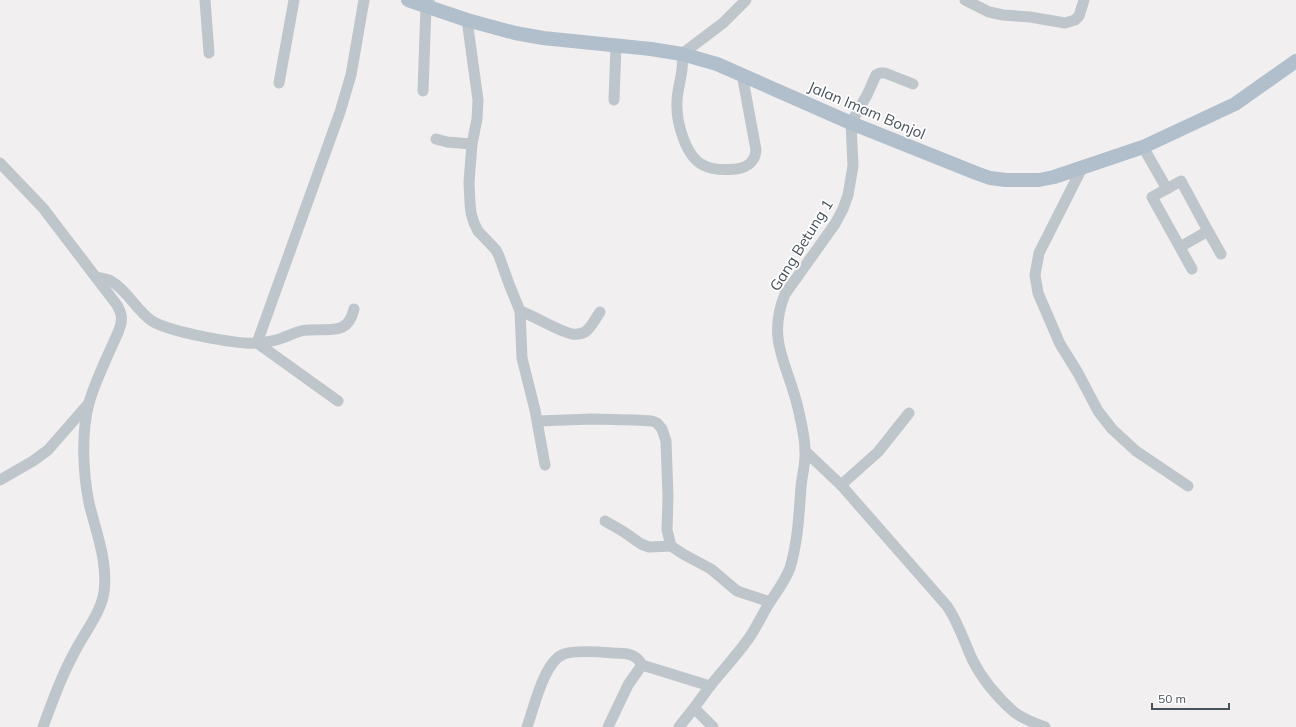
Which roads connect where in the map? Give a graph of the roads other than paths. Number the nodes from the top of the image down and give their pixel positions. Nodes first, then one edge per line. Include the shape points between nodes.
1 (205, 0) edge
2 (294, 0) edge
3 (364, 0) edge
4 (408, 0) edge
5 (746, 0) edge
6 (965, 0) edge
7 (1084, 0) edge
8 (427, 3) edge
9 (737, 5) edge
10 (468, 20) junction
11 (616, 46) junction
12 (209, 53) dead end
13 (682, 54) junction
14 (1296, 61) edge
15 (742, 74) junction
16 (279, 83) dead end
17 (913, 84) dead end
18 (423, 90) dead end
19 (614, 100) dead end
20 (851, 123) junction
21 (436, 139) dead end
22 (472, 144) junction
23 (1143, 147) junction
24 (0, 163) edge
25 (1082, 168) junction
26 (1167, 189) junction
27 (1208, 231) junction
28 (1180, 247) junction
29 (1221, 254) dead end
30 (1192, 269) dead end
31 (96, 277) junction
32 (354, 309) dead end
33 (520, 311) junction
34 (600, 312) dead end
35 (257, 343) junction
36 (338, 401) dead end
37 (89, 403) junction
38 (909, 414) dead end
39 (538, 421) junction
40 (805, 451) junction
41 (545, 465) dead end
42 (0, 480) edge
43 (841, 485) junction
44 (1188, 486) dead end
45 (605, 521) dead end
46 (671, 546) junction
47 (770, 602) junction
48 (642, 665) junction
49 (710, 686) junction
50 (694, 708) junction
51 (43, 727) edge
52 (527, 727) edge
53 (608, 727) edge
54 (679, 727) edge
55 (713, 727) edge
56 (1045, 727) edge

1 - 12 street
2 - 16 street
3 - 35 street via 351,75 340,112
4 - 8 main road, Jalan Imam Bonjol
5 - 9 street
6 - 7 street via 988,12 1065,23 1075,20
8 - 10 main road, Jalan Imam Bonjol
8 - 18 street
9 - 13 street via 723,23
10 - 11 main road, Jalan Imam Bonjol via 536,37
10 - 22 street via 478,100
11 - 13 main road, Jalan Imam Bonjol
11 - 19 street
13 - 15 main road, Jalan Imam Bonjol
13 - 15 street via 677,100 678,120 693,156 702,165 715,169 735,169 752,163 756,156
14 - 23 main road, Jalan Imam Bonjol via 1235,104
15 - 20 main road, Jalan Imam Bonjol
17 - 20 street via 885,73 878,74
20 - 25 main road, Jalan Imam Bonjol via 990,178 1039,180
20 - 40 street, Gang Betung 1 via 853,166 846,202 835,224 785,294 778,318 779,349 792,387
21 - 22 street
22 - 33 street via 469,182 474,223 499,256
23 - 25 main road, Jalan Imam Bonjol
23 - 26 street
24 - 31 street via 43,208
25 - 44 street via 1039,253 1035,275 1038,293 1060,344 1098,411 1112,429 1136,451
26 - 27 street via 1181,181
26 - 28 street via 1152,197
27 - 28 street
27 - 29 street
28 - 30 street
31 - 35 street via 110,280 125,291 152,321 166,327 232,342
31 - 37 street via 117,304 122,318 120,330
32 - 35 street via 352,319 344,327 302,330 283,338
33 - 34 street via 563,331 579,335 591,327
33 - 39 street via 522,358
35 - 36 street
37 - 42 street via 48,450
37 - 51 street via 84,454 89,502 103,560 104,593 100,607 72,656 55,693
38 - 43 street via 878,452
39 - 41 street
39 - 46 street via 592,419 657,423 666,441 668,530
40 - 43 street
40 - 47 street, Gang Betung 1 via 795,547 781,587
43 - 56 street via 947,606 988,686 1015,712
45 - 46 street via 641,544 649,547
46 - 47 street via 710,569 737,591
47 - 49 street, Gang Betung 1 via 748,639
48 - 49 street
48 - 52 street via 636,657 629,654 611,652 572,652 556,658 550,667
48 - 53 street via 628,685
49 - 50 street, Gang Betung 1
50 - 54 street, Gang Betung 1
50 - 55 street

